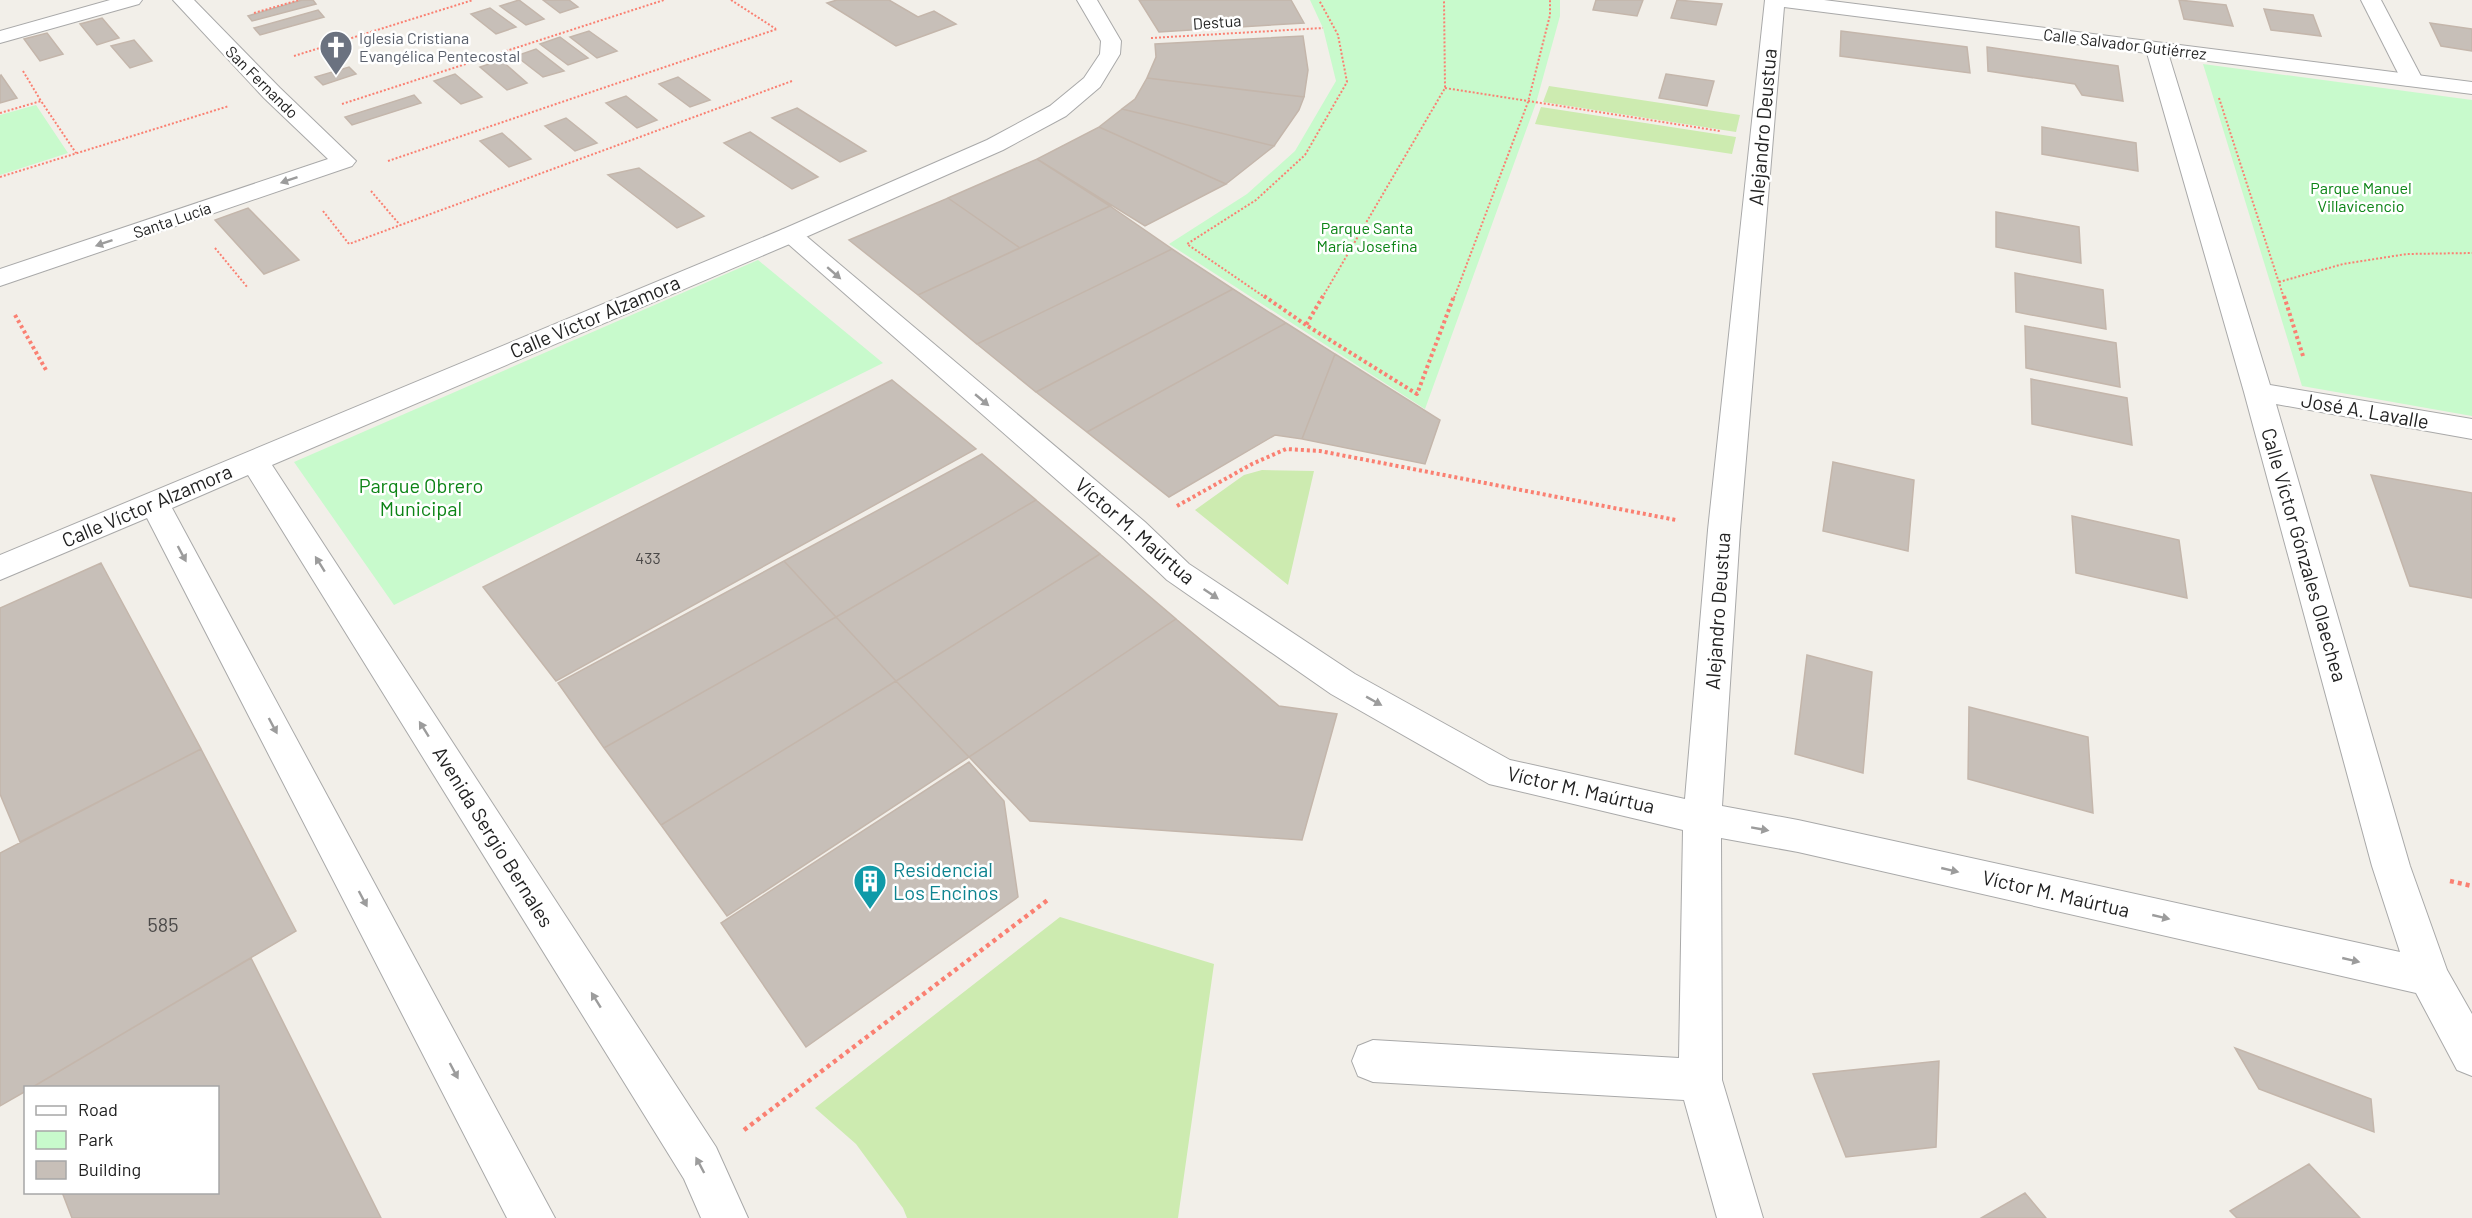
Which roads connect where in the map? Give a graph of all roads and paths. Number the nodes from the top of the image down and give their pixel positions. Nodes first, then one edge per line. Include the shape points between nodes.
1 (132, 0) edge
2 (183, 0) edge
3 (473, 0) edge
4 (664, 0) edge
5 (731, 0) edge
6 (1087, 0) edge
7 (1319, 0) edge
8 (1444, 0) edge
9 (1550, 0) edge
10 (1776, 0) edge
11 (2371, 0) edge
12 (1323, 28) dead end
13 (0, 37) edge
14 (1111, 41) junction
15 (2156, 48) junction
16 (250, 69) junction
17 (2412, 80) junction
18 (792, 81) dead end
19 (1445, 88) junction
20 (2472, 88) edge
21 (272, 93) junction
22 (2218, 93) dead end
23 (1528, 102) junction
24 (0, 113) edge
25 (298, 118) junction
26 (1763, 138) junction
27 (76, 153) junction
28 (344, 161) junction
29 (0, 177) edge
30 (187, 215) junction
31 (790, 235) junction
32 (349, 244) dead end
33 (2472, 253) edge
34 (0, 278) edge
35 (2279, 282) junction
36 (248, 288) dead end
37 (12, 309) dead end
38 (1306, 325) junction
39 (2304, 358) dead end
40 (46, 370) dead end
41 (2258, 392) junction
42 (2472, 429) edge
43 (254, 460) junction
44 (154, 502) junction
45 (1134, 530) junction
46 (1724, 530) junction
47 (0, 568) edge
48 (1702, 819) junction
49 (1049, 899) dead end
50 (2429, 977) junction
51 (2472, 1055) edge
52 (1373, 1061) dead end
53 (1700, 1080) junction
54 (700, 1164) junction
55 (532, 1218) edge
56 (725, 1218) edge
57 (1740, 1218) edge

1 - 13 street
2 - 16 street, San Fernando
3 - 16 path
4 - 25 path
5 - 28 path via 777,29 368,168
6 - 14 street
7 - 38 path via 1338,35 1347,82 1305,155 1256,200 1186,244
8 - 19 path
9 - 23 path via 1550,15
10 - 15 street, Calle Salvador Gutiérrez
10 - 26 street, Alejandro Deustua
11 - 17 street
12 - 14 path, Destua
14 - 31 street, Calle Víctor Alzamora via 1110,54 1092,82 1058,111 995,146
15 - 17 street, Calle Salvador Gutiérrez
15 - 41 street, Calle Víctor Gónzales Olaechea
16 - 21 street, San Fernando
17 - 20 street, Calle Salvador Gutiérrez
18 - 32 path
19 - 23 path
19 - 38 path
21 - 25 street, San Fernando
21 - 27 path
22 - 35 path
23 - 26 path
23 - 38 path via 1417,394
24 - 27 path via 41,101
25 - 28 street, San Fernando
26 - 46 street, Alejandro Deustua
27 - 29 path
28 -> 30 street, Santa Lucía
30 -> 34 street, Santa Lucía
30 - 36 path
31 - 43 street, Calle Víctor Alzamora
31 -> 45 street, Víctor M. Maúrtua
33 - 35 path via 2407,254 2343,264
35 - 39 path
37 - 40 path
41 - 42 street, José A. Lavalle
41 - 50 street, Calle Víctor Gónzales Olaechea via 2391,866
43 - 44 street, Calle Víctor Alzamora
54 -> 43 street, Avenida Sergio Bernales
44 - 47 street, Calle Víctor Alzamora
44 -> 55 street
45 - 46 path via 1286,448 1331,453
45 -> 48 street, Víctor M. Maúrtua via 1178,572 1343,684 1502,773
46 - 48 street, Alejandro Deustua
48 -> 50 street, Víctor M. Maúrtua via 1810,838
48 - 53 street, Alejandro Deustua
49 - 54 path
50 - 51 street, Calle Víctor Gónzales Olaechea
52 - 53 street
53 - 57 street, Alejandro Deustua
56 -> 54 street, Avenida Sergio Bernales

